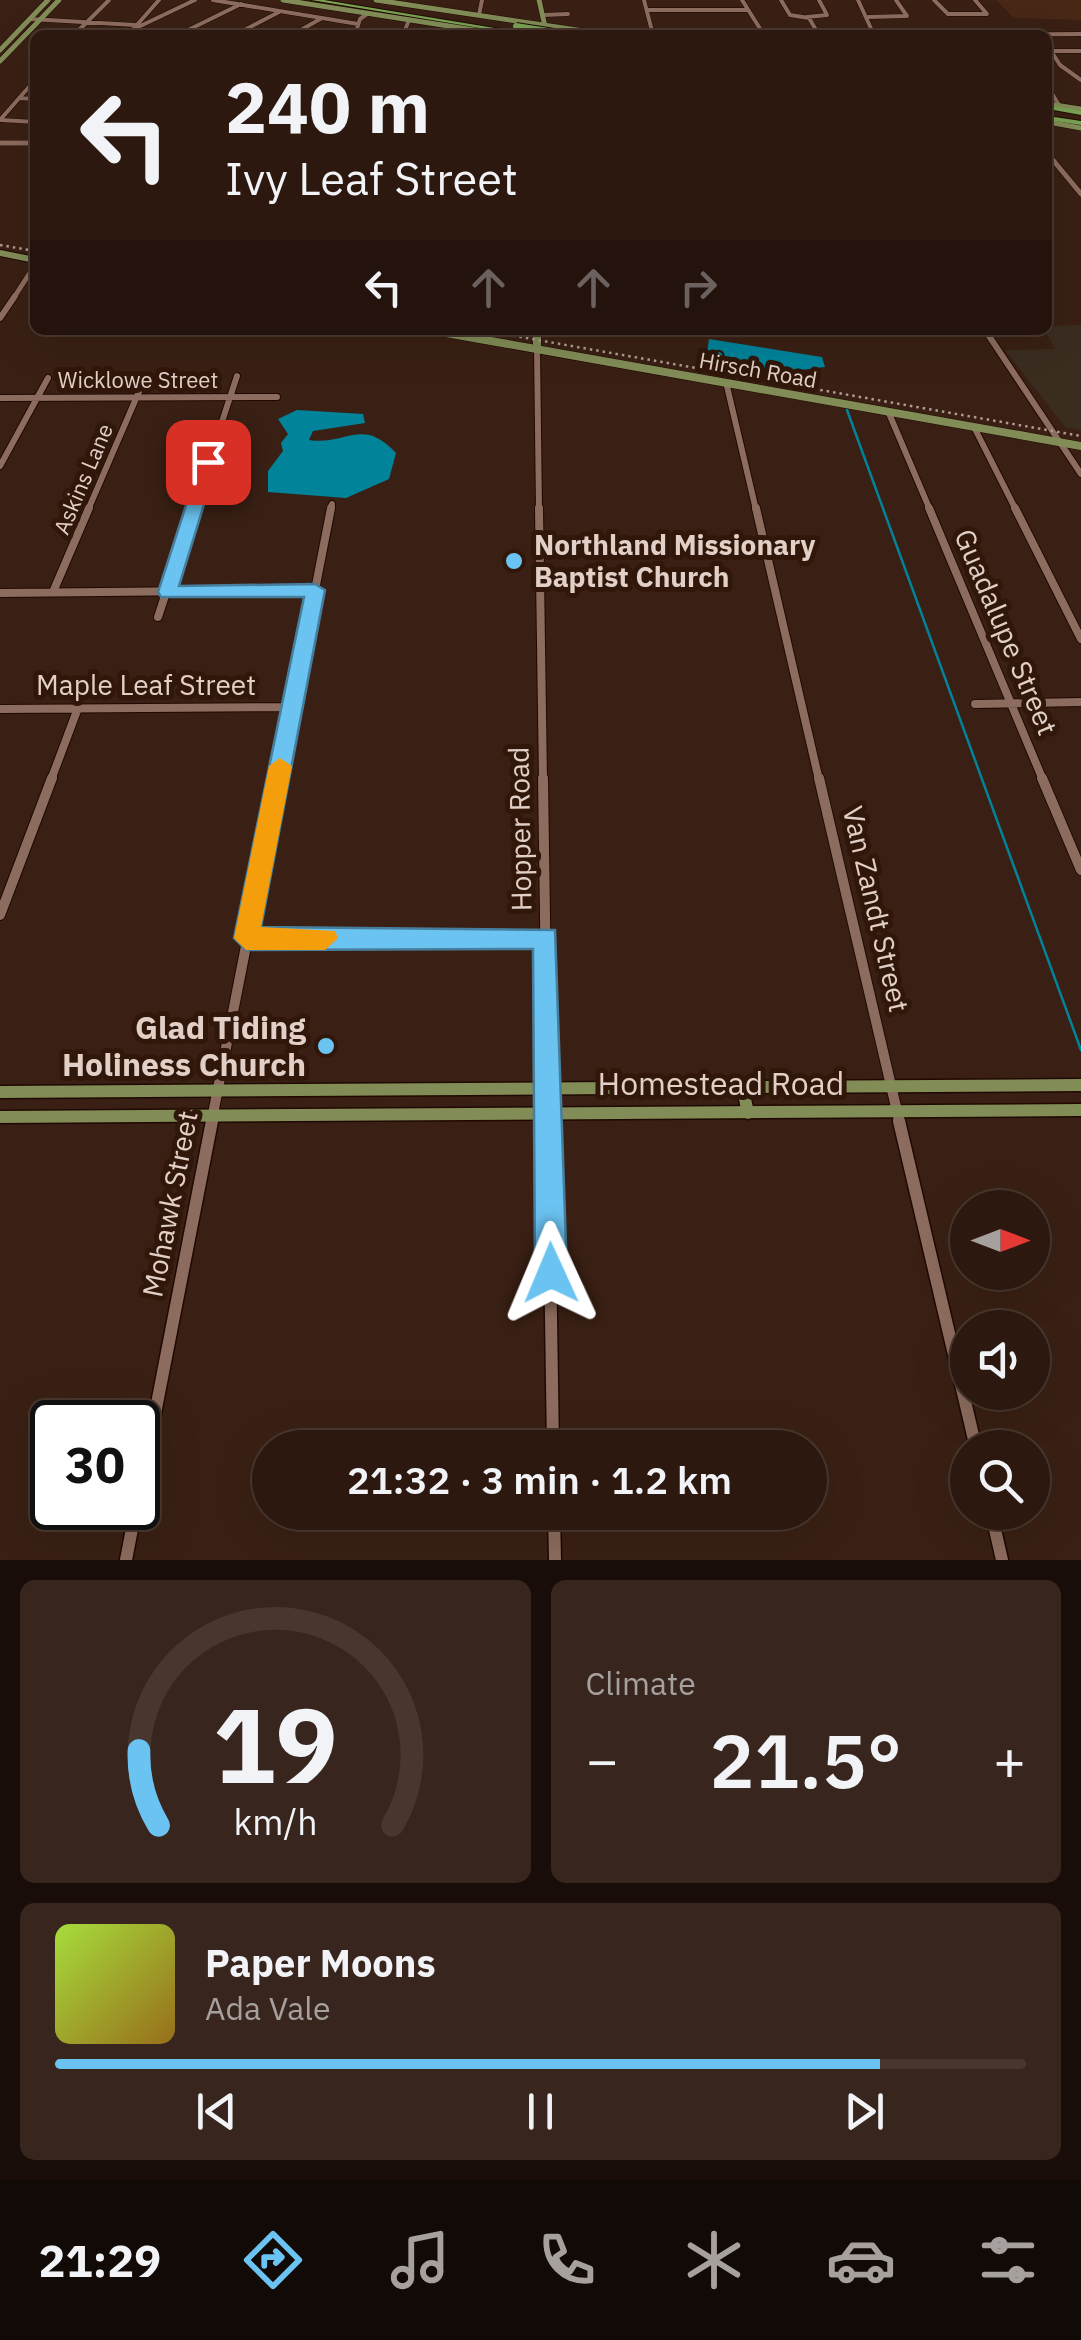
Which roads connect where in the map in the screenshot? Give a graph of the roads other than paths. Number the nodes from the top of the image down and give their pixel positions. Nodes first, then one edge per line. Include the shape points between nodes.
1 (48, 0) edge
2 (59, 0) edge
3 (109, 0) edge
4 (159, 0) edge
5 (195, 0) edge
6 (213, 0) edge
7 (248, 0) edge
8 (283, 0) edge
9 (299, 0) edge
10 (314, 0) edge
11 (330, 0) edge
12 (381, 0) edge
13 (430, 0) edge
14 (482, 0) edge
15 (539, 0) edge
16 (644, 0) edge
17 (742, 0) edge
18 (781, 0) edge
19 (819, 0) edge
20 (858, 0) edge
21 (896, 0) edge
22 (934, 0) edge
23 (975, 0) edge
24 (348, 3) edge
25 (240, 4) junction
26 (421, 7) junction
27 (647, 10) junction
28 (707, 10) junction
29 (747, 10) junction
30 (281, 11) junction
31 (367, 14) junction
32 (568, 14) dead end
33 (479, 15) junction
34 (538, 16) junction
35 (868, 16) junction
36 (807, 17) junction
37 (322, 18) junction
38 (30, 19) junction
39 (41, 19) junction
40 (88, 19) junction
41 (410, 20) junction
42 (711, 20) dead end
43 (1026, 23) dead end
44 (358, 24) junction
45 (546, 24) junction
46 (1063, 24) dead end
47 (517, 25) junction
48 (921, 25) dead end
49 (958, 26) dead end
50 (134, 27) junction
51 (450, 27) junction
52 (992, 27) dead end
53 (31, 30) edge
54 (78, 30) edge
55 (132, 30) edge
56 (188, 30) edge
57 (245, 30) edge
58 (301, 30) edge
59 (356, 30) edge
60 (405, 30) edge
61 (449, 30) edge
62 (469, 30) edge
63 (526, 30) edge
64 (528, 30) edge
65 (536, 30) edge
66 (537, 30) edge
67 (547, 30) edge
68 (560, 30) edge
69 (565, 30) edge
70 (652, 30) edge
71 (761, 30) edge
72 (816, 30) edge
73 (872, 30) edge
74 (925, 30) edge
75 (962, 30) edge
76 (995, 30) edge
77 (1032, 30) edge
78 (30, 31) edge
79 (1052, 35) edge
80 (1079, 36) edge
81 (10, 40) junction
82 (21, 40) junction
83 (1052, 49) edge
84 (0, 50) edge
85 (1081, 51) edge
86 (1052, 53) edge
87 (0, 61) edge
88 (1081, 80) edge
89 (30, 86) edge
90 (1052, 94) edge
91 (20, 98) junction
92 (30, 99) edge
93 (1059, 106) junction
94 (1052, 110) edge
95 (1052, 114) edge
96 (1081, 118) edge
97 (0, 120) edge
98 (30, 122) edge
99 (0, 143) edge
100 (30, 143) edge
101 (1052, 159) edge
102 (1081, 194) edge
103 (0, 253) edge
104 (30, 261) edge
105 (30, 270) edge
106 (0, 318) edge
107 (458, 335) edge
108 (536, 335) edge
109 (988, 335) edge
110 (537, 349) junction
111 (237, 376) dead end
112 (48, 378) dead end
113 (144, 380) dead end
114 (726, 382) junction
115 (138, 397) junction
116 (229, 397) junction
117 (277, 397) dead end
118 (0, 398) edge
119 (37, 398) junction
120 (888, 411) junction
121 (974, 427) junction
122 (1062, 442) junction
123 (1081, 446) edge
124 (4, 453) edge
125 (0, 466) edge
126 (1081, 474) edge
127 (332, 504) dead end
128 (315, 590) junction
129 (53, 592) junction
130 (168, 592) junction
131 (0, 593) edge
132 (158, 617) dead end
133 (1081, 640) edge
134 (1081, 702) edge
135 (1012, 703) junction
136 (975, 704) dead end
137 (292, 707) junction
138 (78, 708) junction
139 (0, 709) edge
140 (1081, 870) edge
141 (0, 915) edge
142 (246, 938) junction
143 (546, 938) junction
144 (742, 1085) junction
145 (892, 1085) junction
146 (1081, 1085) edge
147 (1035, 1086) junction
148 (549, 1087) junction
149 (370, 1088) junction
150 (217, 1089) junction
151 (84, 1091) junction
152 (0, 1092) edge
153 (549, 1110) junction
154 (1081, 1110) edge
155 (368, 1112) junction
156 (898, 1112) junction
157 (1043, 1112) junction
158 (213, 1113) junction
159 (748, 1113) junction
160 (77, 1115) junction
161 (0, 1116) edge
162 (157, 1400) edge
163 (554, 1430) edge
164 (972, 1430) edge
165 (132, 1530) edge
166 (554, 1530) edge
167 (995, 1530) edge
168 (126, 1560) edge
169 (555, 1560) edge
170 (1002, 1560) edge

1 - 38 main road
2 - 39 main road
3 - 40 street
4 - 50 street
5 - 50 street
6 - 25 street
7 - 25 street
8 - 31 main road
9 - 24 highway
10 - 24 highway
11 - 47 highway
12 - 26 main road
13 - 26 street
14 - 33 street
15 - 34 main road
16 - 27 street
17 - 29 street
18 - 36 street via 790,15
19 - 36 street via 827,15
20 - 35 street
21 - 35 street via 906,16
22 - 23 street via 946,14 987,14
24 - 47 highway
25 - 30 street
25 - 56 street
26 - 33 main road
27 - 28 street
27 - 70 street
28 - 29 street
28 - 42 street
29 - 71 street
30 - 37 street
30 - 57 street
31 - 41 main road
31 - 44 street
32 - 34 street
33 - 47 main road
34 - 45 main road
34 - 45 main road
34 - 47 main road
34 - 66 main road
35 - 73 street
36 - 72 street
37 - 44 street
37 - 58 street
38 - 39 street
38 - 81 main road
39 - 40 street
39 - 53 main road
40 - 50 street
40 - 54 street
41 - 51 main road
41 - 60 street
43 - 77 street
44 - 59 street
45 - 67 main road
45 - 69 main road
46 - 80 street
47 - 63 highway, bridge
47 - 64 main road via 529,24
47 - 65 highway, bridge
47 - 68 highway, bridge
48 - 74 street
49 - 75 street
50 - 55 street
51 - 61 street
51 - 62 main road
52 - 76 street
78 - 82 main road
79 - 80 street
81 - 82 main road
81 - 84 main road
82 - 87 main road
83 - 85 street
86 - 88 street
89 - 91 street
90 - 93 street
91 - 92 street
91 - 97 street
93 - 94 main road
93 - 96 main road
95 - 96 highway
97 - 98 street
99 - 100 street
101 - 102 street
103 - 104 main road
105 - 106 street
107 - 110 main road, Hirsch Road
108 - 110 main road, Hopper Road
109 - 122 street
110 - 114 main road, Hirsch Road
110 - 143 street, Hopper Road
111 - 116 street
112 - 119 street
113 - 115 street, Askins Lane
114 - 120 main road, Hirsch Road
114 - 145 street, Van Zandt Street
115 - 116 street, Wicklowe Street
115 - 119 street, Wicklowe Street
115 - 129 street, Askins Lane
116 - 117 street, Wicklowe Street
116 - 130 street
118 - 119 street, Wicklowe Street
119 - 124 street
120 - 121 main road, Hirsch Road
120 - 135 street, Guadalupe Street
121 - 122 main road, Hirsch Road
121 - 133 street
122 - 123 main road, Hirsch Road
122 - 126 street
124 - 125 street
127 - 128 street, Mohawk Street
128 - 130 street
128 - 137 street, Mohawk Street
129 - 130 street
129 - 131 street
130 - 132 street
134 - 135 street
135 - 136 street
135 - 140 street, Guadalupe Street
137 - 138 street, Maple Leaf Street
137 - 142 street, Mohawk Street
138 - 139 street, Maple Leaf Street
138 - 141 street
142 - 143 street
142 - 150 street, Mohawk Street
143 - 148 street, Hopper Road
144 - 145 main road, Homestead Road
144 - 148 main road, Homestead Road
144 - 159 main road
145 - 147 main road, Homestead Road
145 - 156 street, Van Zandt Street
146 - 147 main road, Homestead Road
147 - 157 main road
148 - 149 main road, Homestead Road
148 - 153 street, Hopper Road
149 - 150 main road, Homestead Road
149 - 155 main road
150 - 151 main road, Homestead Road
150 - 158 street, Mohawk Street
151 - 152 main road, Homestead Road
151 - 160 main road
153 - 155 main road, Homestead Road
153 - 159 main road, Homestead Road
153 - 163 street, Hopper Road
154 - 157 main road, Homestead Road
155 - 158 main road, Homestead Road
156 - 157 main road, Homestead Road
156 - 159 main road, Homestead Road
156 - 164 street, Van Zandt Street
158 - 160 main road, Homestead Road
158 - 162 street, Mohawk Street
160 - 161 main road, Homestead Road
165 - 168 street, Mohawk Street
166 - 169 street
167 - 170 street

